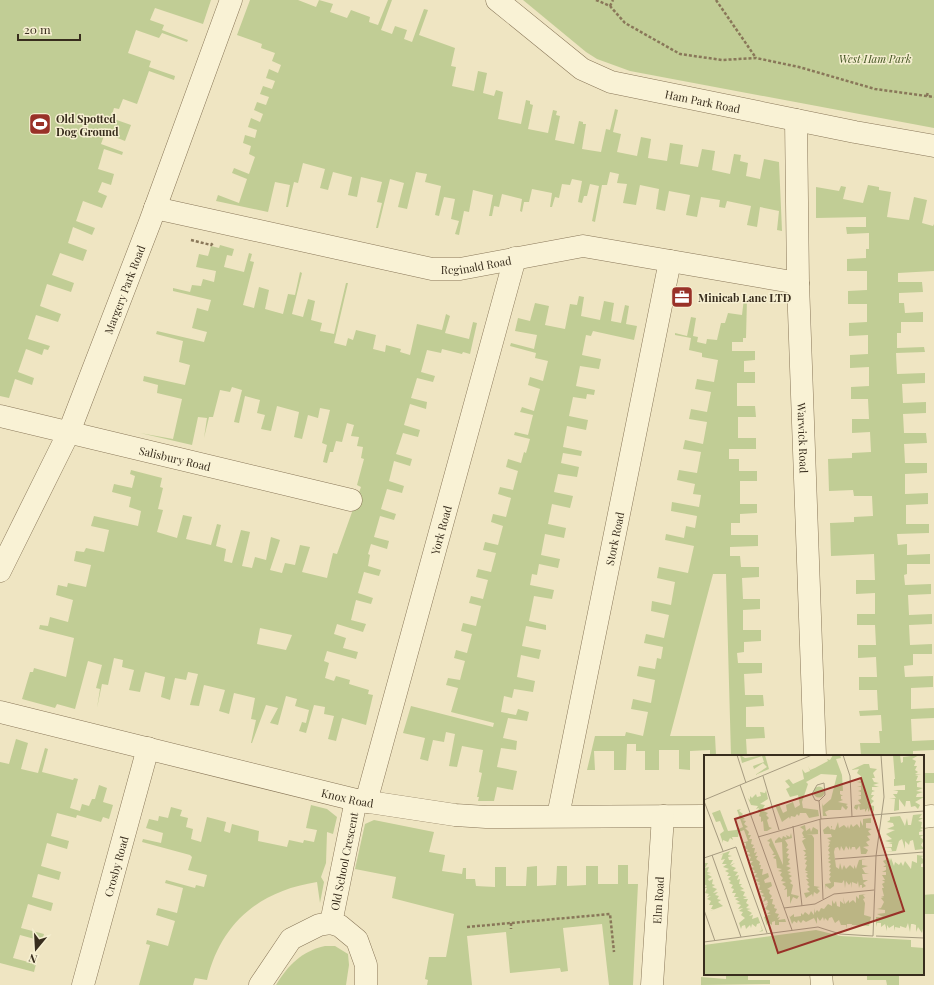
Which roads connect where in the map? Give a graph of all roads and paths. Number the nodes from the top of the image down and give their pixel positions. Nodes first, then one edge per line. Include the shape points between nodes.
1 (231, 0) edge
2 (497, 0) edge
3 (596, 0) edge
4 (613, 0) edge
5 (716, 0) edge
6 (610, 6) junction
7 (756, 58) junction
8 (928, 91) dead end
9 (928, 96) junction
10 (934, 97) edge
11 (796, 120) junction
12 (934, 146) edge
13 (155, 208) junction
14 (191, 240) dead end
15 (211, 245) dead end
16 (515, 258) junction
17 (670, 261) junction
18 (798, 283) junction
19 (0, 416) edge
20 (70, 432) junction
21 (351, 500) dead end
22 (0, 571) edge
23 (0, 712) edge
24 (148, 748) junction
25 (815, 755) edge
26 (361, 801) junction
27 (558, 816) junction
28 (663, 816) junction
29 (704, 816) edge
30 (331, 923) junction
31 (511, 923) junction
32 (467, 927) dead end
33 (511, 929) dead end
34 (614, 952) dead end
35 (821, 975) edge
36 (83, 985) edge
37 (260, 985) edge
38 (366, 985) edge
39 (652, 985) edge
40 (822, 985) edge

1 - 13 street, Margery Park Road
2 - 11 street, Ham Park Road via 582,69 593,75 612,82
3 - 6 path
4 - 6 path
5 - 7 path
6 - 7 path via 625,23 680,54 722,60
7 - 9 path via 799,67 875,89
8 - 9 path
9 - 10 path
11 - 12 street, Ham Park Road
11 - 18 street, Warwick Road
13 - 16 street, Reginald Road via 432,268 460,269
13 - 20 street, Margery Park Road
14 - 15 path
16 - 17 street, Reginald Road via 584,246
16 - 26 street, York Road
17 - 18 street, Reginald Road
17 - 27 street, Stork Road
18 - 25 street, Warwick Road
19 - 20 street, Salisbury Road
20 - 21 street, Salisbury Road
20 - 22 street, Margery Park Road
23 - 24 street, Knox Road
24 - 26 street, Knox Road
24 - 36 street, Crosby Road
26 - 27 street, Knox Road via 455,815
26 - 30 street, Old School Crescent
27 - 28 street, Knox Road
28 - 29 street, Knox Road
28 - 39 street, Elm Road
30 - 37 street, Old School Crescent via 320,925 291,939
30 - 38 street, Old School Crescent via 340,926 357,940 366,965
31 - 32 path
31 - 33 path
31 - 34 path via 610,914
35 - 40 street

